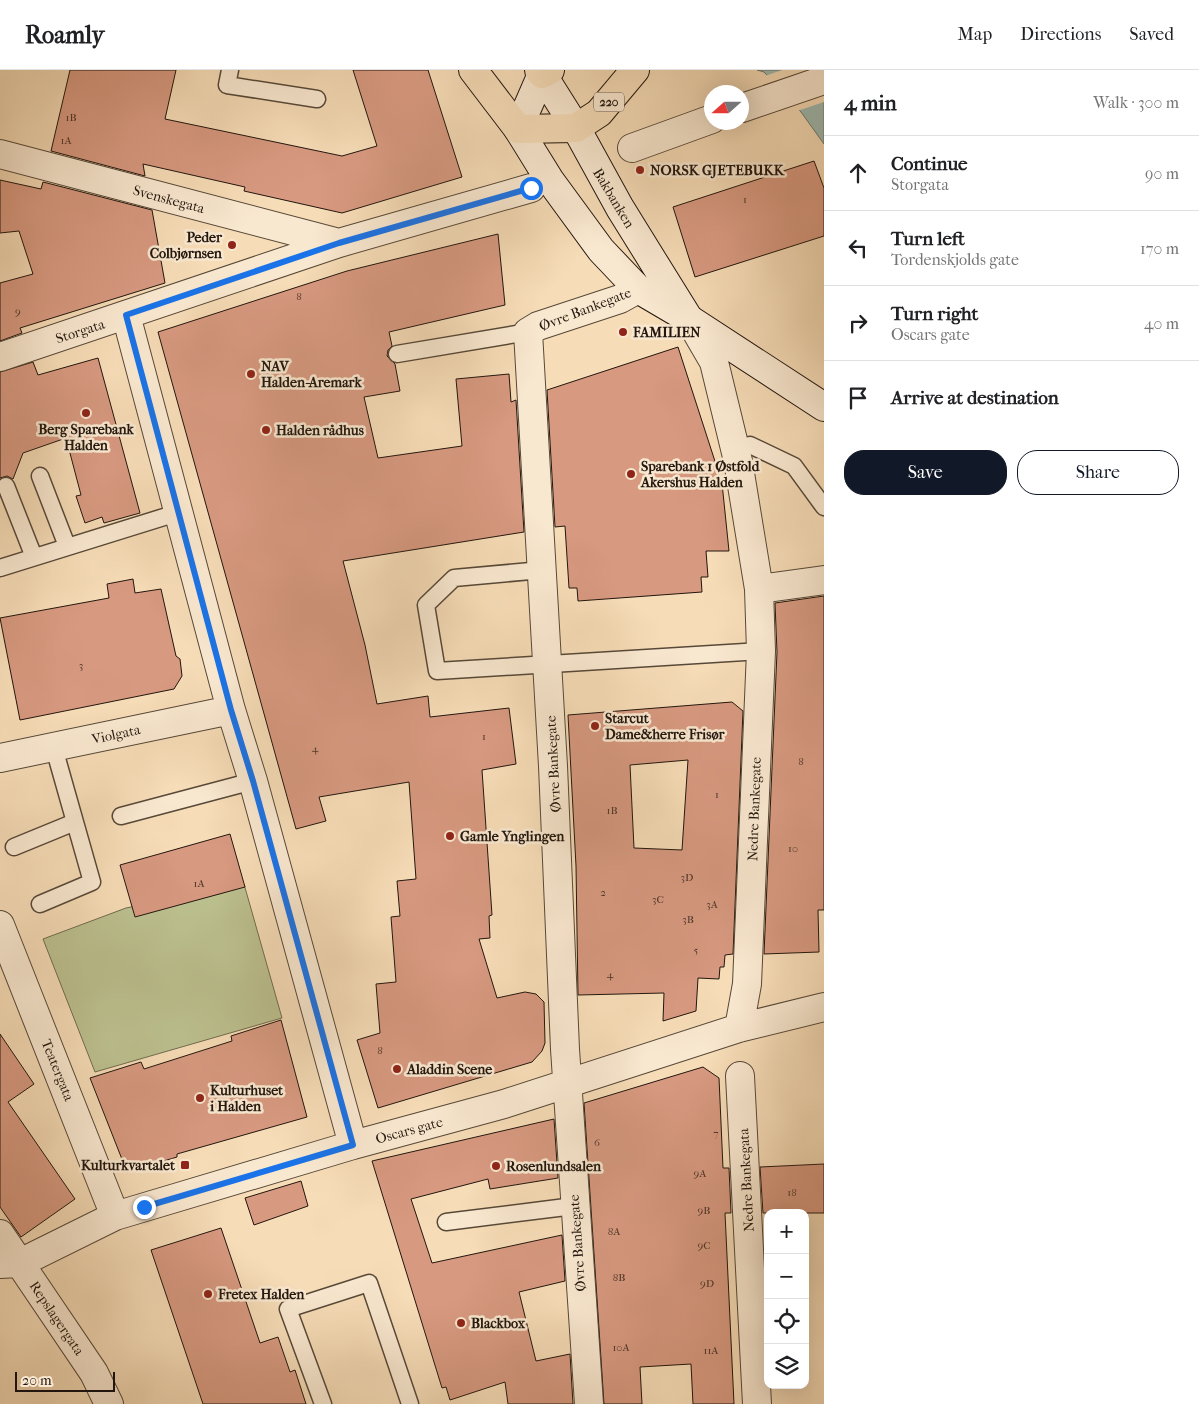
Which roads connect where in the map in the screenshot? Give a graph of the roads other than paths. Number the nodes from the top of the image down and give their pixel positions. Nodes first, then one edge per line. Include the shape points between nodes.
1 (230, 70) edge
2 (473, 70) edge
3 (635, 70) edge
4 (544, 71) edge
5 (824, 80) edge
6 (317, 99) dead end
7 (749, 106) edge
8 (704, 122) edge
9 (576, 128) junction
10 (518, 129) junction
11 (632, 148) dead end
12 (0, 154) edge
13 (531, 188) dead end
14 (339, 243) junction
15 (638, 290) junction
16 (126, 315) junction
17 (690, 319) junction
18 (528, 332) junction
19 (397, 354) dead end
20 (0, 357) edge
21 (824, 408) edge
22 (734, 449) junction
23 (40, 476) dead end
24 (6, 486) dead end
25 (824, 507) edge
26 (180, 512) junction
27 (67, 546) junction
28 (34, 557) junction
29 (0, 568) edge
30 (542, 570) junction
31 (824, 580) edge
32 (759, 589) junction
33 (761, 651) junction
34 (547, 665) junction
35 (231, 710) junction
36 (54, 748) junction
37 (0, 758) edge
38 (253, 781) junction
39 (122, 816) dead end
40 (75, 822) junction
41 (14, 847) dead end
42 (40, 904) dead end
43 (0, 925) edge
44 (824, 1007) edge
45 (740, 1028) junction
46 (740, 1076) dead end
47 (568, 1082) junction
48 (353, 1145) junction
49 (574, 1206) junction
50 (115, 1216) junction
51 (446, 1222) dead end
52 (0, 1234) edge
53 (10, 1263) edge
54 (109, 1404) edge
55 (323, 1404) edge
56 (410, 1404) edge
57 (588, 1404) edge
58 (757, 1404) edge

1 - 6 lane via 226,85
2 - 10 main road
3 - 9 main road, 220 via 599,113
4 - 9 street, Bakbanken
4 - 10 street
5 - 7 street
8 - 11 street
9 - 10 main road
9 - 17 street, Bakbanken via 591,160
10 - 15 street, Bakbanken via 589,234
12 - 14 street, Svenskegata
13 - 14 street, Storgata
14 - 16 street, Storgata
15 - 17 street, Bakbanken
15 - 18 street, Øvre Bankegate
16 - 20 street, Storgata
16 - 26 street
17 - 21 street, Bakbanken
17 - 22 street, Nedre Bankegate via 714,362
18 - 19 lane
18 - 30 street, Øvre Bankegate
22 - 25 lane via 750,445 794,466
22 - 32 street, Nedre Bankegate
23 - 27 lane
24 - 28 lane
26 - 27 lane
26 - 35 street
27 - 28 lane
28 - 29 lane
30 - 34 street, Øvre Bankegate
30 - 34 lane via 454,578 426,604 437,671
31 - 32 street
32 - 33 street, Nedre Bankegate
33 - 34 lane
33 - 45 street, Nedre Bankegate via 747,984
34 - 47 street, Øvre Bankegate
35 - 36 street, Violgata
35 - 38 street
36 - 37 street, Violgata
36 - 40 lane
38 - 39 lane
38 - 48 street
40 - 41 lane
40 - 42 lane via 92,882
43 - 50 street, Teatergata
44 - 45 street, Oscars gate
45 - 47 street, Oscars gate
46 - 58 street, Nedre Bankegata
47 - 48 street, Oscars gate via 504,1104
47 - 49 street, Øvre Bankegate
48 - 50 street, Oscars gate
49 - 51 lane
49 - 57 street, Øvre Bankegate
50 - 53 street, Oscars gate
52 - 53 street, Repslagergata
53 - 54 street, Repslagergata via 94,1373
55 - 56 lane via 288,1309 369,1283

